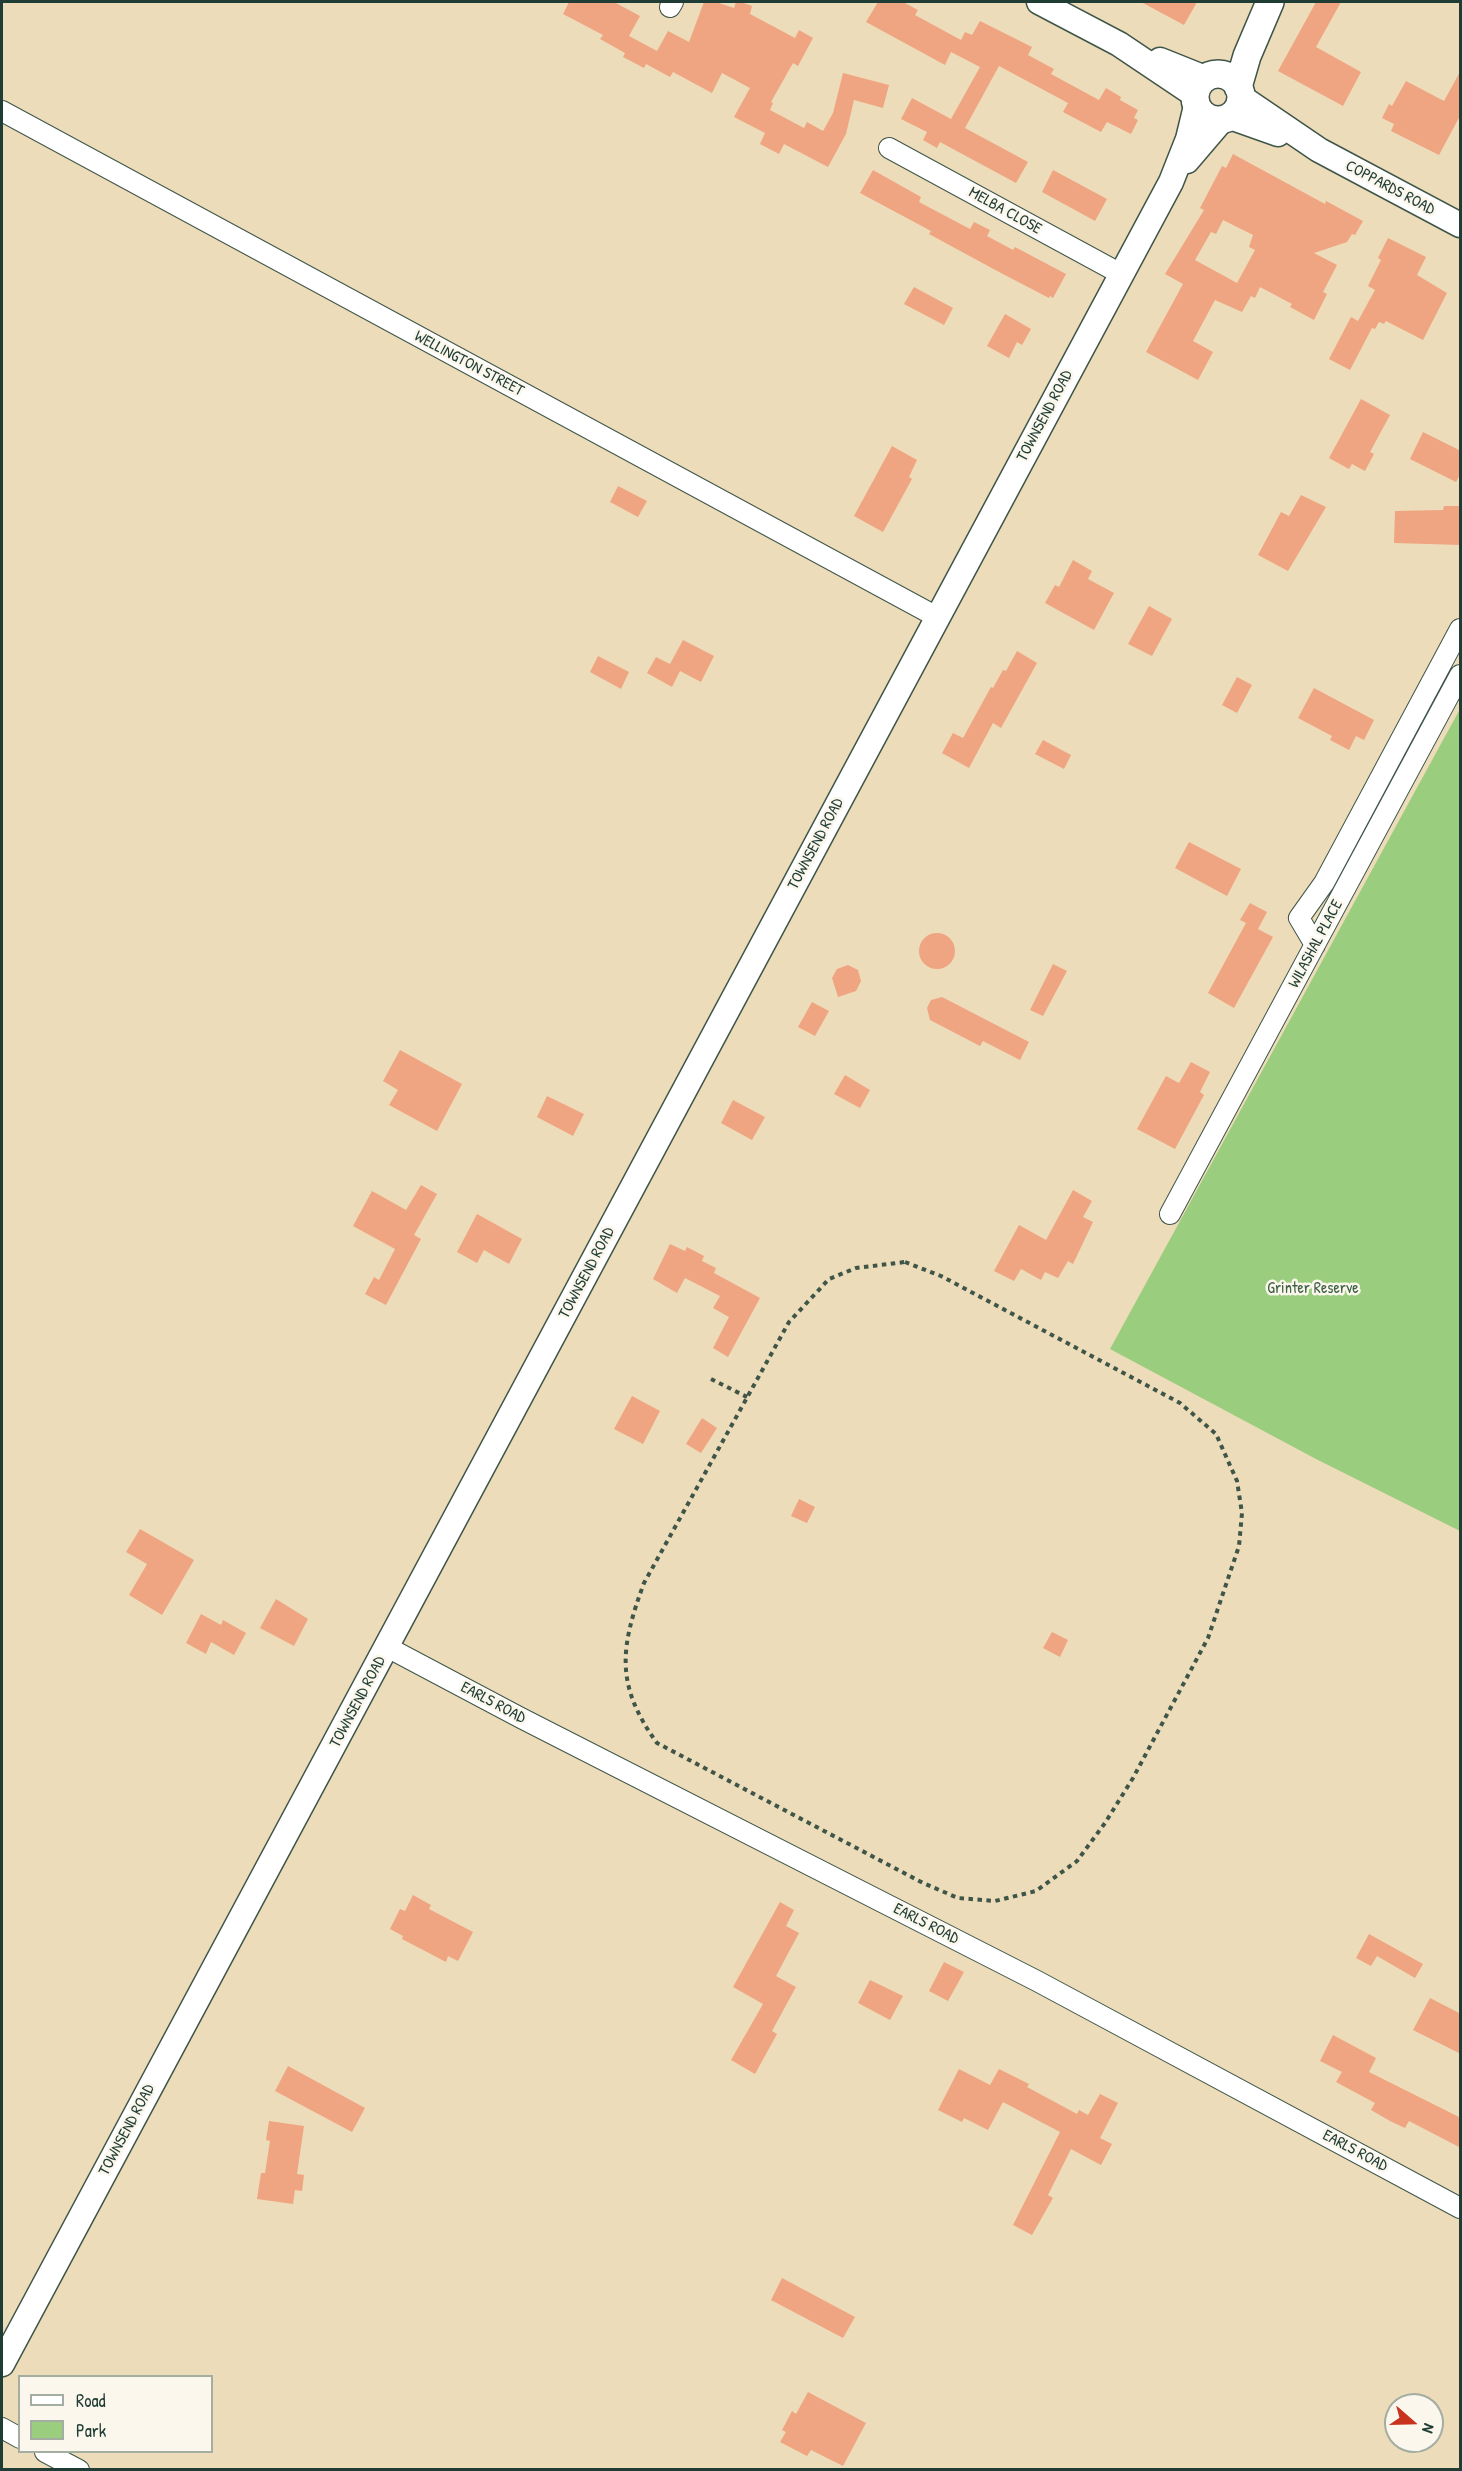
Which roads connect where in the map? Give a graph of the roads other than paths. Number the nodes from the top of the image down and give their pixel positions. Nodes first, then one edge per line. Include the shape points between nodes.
1 (1039, 2) edge
2 (1266, 8) edge
3 (1203, 88) junction
4 (1233, 105) junction
5 (2, 111) edge
6 (889, 148) dead end
7 (1171, 182) junction
8 (1461, 225) edge
9 (1121, 274) junction
10 (937, 616) junction
11 (1461, 629) edge
12 (1461, 675) edge
13 (1315, 945) junction
14 (1170, 1214) dead end
15 (387, 1647) junction
16 (1461, 2208) edge
17 (2, 2364) edge
18 (2, 2428) edge
19 (18, 2437) edge
20 (49, 2453) edge
21 (79, 2469) edge

1 - 3 street
2 - 3 main road, TOWNSEND ROAD
2 - 4 main road, TOWNSEND ROAD via 1245,60
3 - 4 main road via 1229,77
3 - 4 main road via 1207,118
3 - 7 street, TOWNSEND ROAD
4 - 7 street, TOWNSEND ROAD
4 - 8 street, COPPARDS ROAD
5 - 10 street, WELLINGTON STREET
6 - 9 street, MELBA CLOSE
7 - 9 street, TOWNSEND ROAD
9 - 10 street, TOWNSEND ROAD
10 - 15 street, TOWNSEND ROAD
11 - 13 street via 1324,883 1299,918
12 - 13 street, WILASHAL PLACE
13 - 14 street, WILASHAL PLACE
15 - 16 street, EARLS ROAD via 1037,1981
15 - 17 street, TOWNSEND ROAD
18 - 19 street
20 - 21 street

